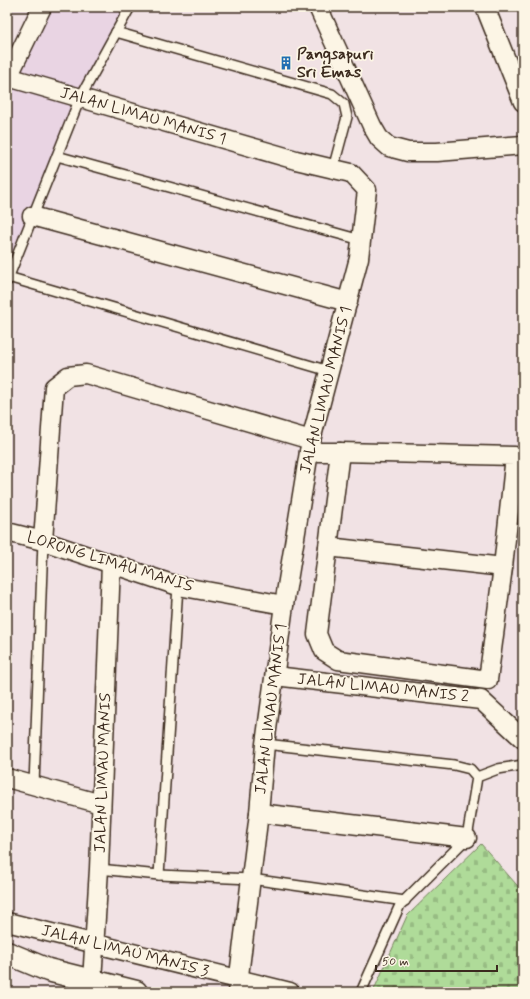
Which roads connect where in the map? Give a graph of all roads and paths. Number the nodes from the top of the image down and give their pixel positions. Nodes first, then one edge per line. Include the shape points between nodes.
1 (42, 7) edge
2 (130, 7) edge
3 (318, 7) edge
4 (485, 7) edge
5 (116, 32) junction
6 (7, 78) edge
7 (80, 98) junction
8 (523, 102) edge
9 (523, 145) edge
10 (57, 156) junction
11 (333, 169) junction
12 (32, 216) junction
13 (361, 240) junction
14 (8, 279) edge
15 (348, 302) junction
16 (329, 371) junction
17 (310, 446) junction
18 (340, 452) junction
19 (7, 532) edge
20 (43, 541) junction
21 (328, 547) junction
22 (111, 564) junction
23 (503, 567) junction
24 (178, 586) junction
25 (284, 605) junction
26 (275, 676) junction
27 (515, 723) edge
28 (523, 739) edge
29 (265, 744) junction
30 (523, 765) edge
31 (477, 777) junction
32 (7, 778) edge
33 (34, 785) junction
34 (101, 804) junction
35 (259, 813) junction
36 (467, 838) junction
37 (99, 870) junction
38 (159, 874) junction
39 (251, 879) junction
40 (405, 900) junction
41 (7, 922) edge
42 (95, 944) junction
43 (7, 953) edge
44 (7, 969) edge
45 (48, 970) junction
46 (92, 981) junction
47 (238, 986) edge
48 (132, 992) edge
49 (290, 992) edge
50 (361, 992) edge

1 - 6 street
2 - 5 lane
3 - 9 street via 372,126 379,138 389,147 408,152 437,152
4 - 8 street
5 - 7 lane
5 - 11 lane via 332,94 344,104 347,117
6 - 7 street, JALAN LIMAU MANIS 1
7 - 10 lane
7 - 11 street, JALAN LIMAU MANIS 1
10 - 12 lane
10 - 13 lane
11 - 13 street, JALAN LIMAU MANIS 1 via 352,173 367,190
12 - 14 lane
12 - 15 street
13 - 15 street, JALAN LIMAU MANIS 1
14 - 16 lane
15 - 16 street, JALAN LIMAU MANIS 1
16 - 17 street, JALAN LIMAU MANIS 1
17 - 18 street
17 - 20 street via 86,374 68,376 54,387
17 - 25 street, JALAN LIMAU MANIS 1
18 - 21 street
18 - 23 street via 515,456
19 - 20 street, LORONG LIMAU MANIS
20 - 22 street, LORONG LIMAU MANIS
20 - 33 lane
21 - 23 street
21 - 23 street via 317,634 324,651 338,660 488,680
22 - 24 street, LORONG LIMAU MANIS
22 - 34 street, JALAN LIMAU MANIS
24 - 25 street, LORONG LIMAU MANIS
24 - 38 lane
25 - 26 street, JALAN LIMAU MANIS 1
26 - 27 street, JALAN LIMAU MANIS 2 via 481,700
26 - 29 street, JALAN LIMAU MANIS 1
27 - 28 street, JALAN LIMAU MANIS 2
29 - 31 lane via 454,765 470,769
29 - 35 street, JALAN LIMAU MANIS 1
30 - 31 lane via 498,769
31 - 36 lane
32 - 33 street
33 - 34 street
34 - 37 street, JALAN LIMAU MANIS
35 - 36 street
35 - 39 street, JALAN LIMAU MANIS 1
36 - 40 lane
37 - 38 lane
37 - 42 street, JALAN LIMAU MANIS
38 - 39 lane
39 - 40 lane
39 - 47 street, JALAN LIMAU MANIS 1
40 - 50 lane via 400,905
41 - 42 street, JALAN LIMAU MANIS 3
42 - 46 street, JALAN LIMAU MANIS
42 - 47 street, JALAN LIMAU MANIS 3
43 - 45 main road
44 - 45 main road
45 - 46 main road
46 - 48 main road
47 - 49 street, JALAN LIMAU MANIS 3

